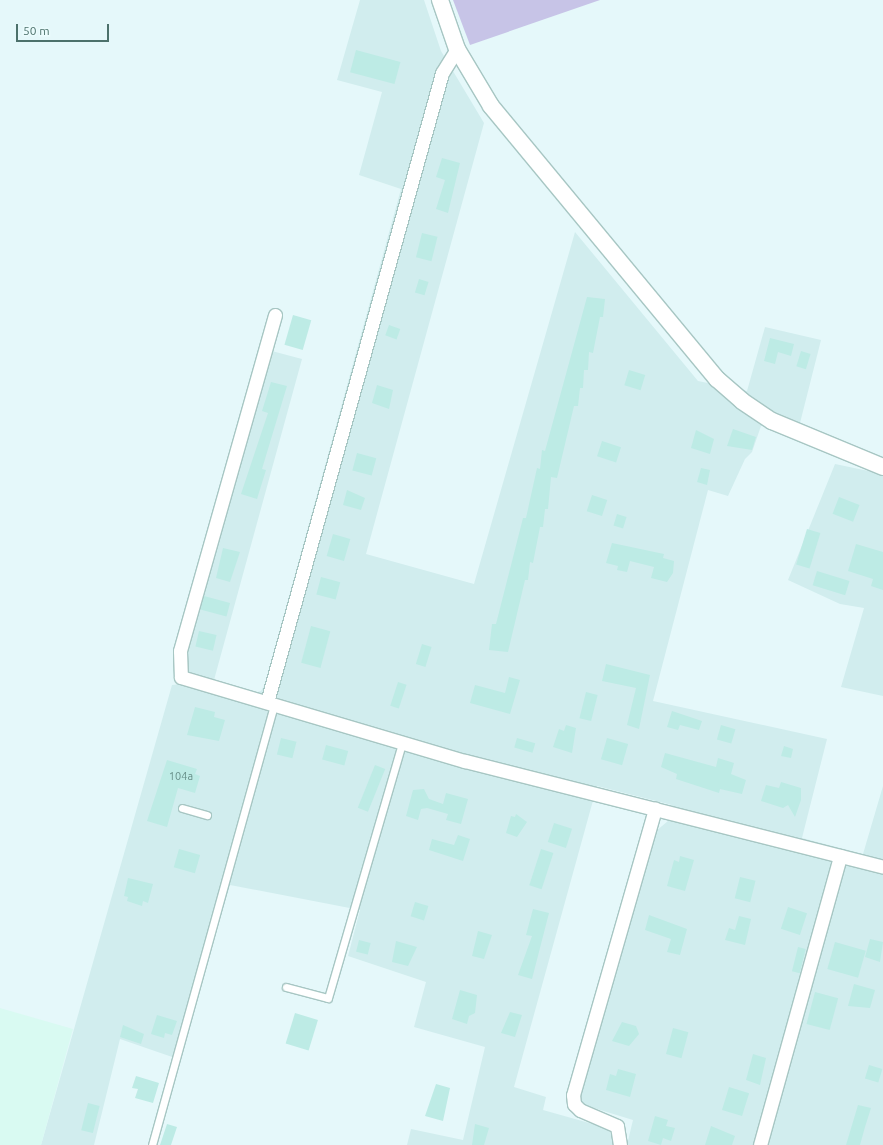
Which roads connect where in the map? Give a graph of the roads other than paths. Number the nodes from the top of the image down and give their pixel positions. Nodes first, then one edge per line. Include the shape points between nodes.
1 (440, 0) edge
2 (457, 49) junction
3 (275, 315) dead end
4 (883, 468) edge
5 (270, 704) junction
6 (402, 743) junction
7 (182, 808) dead end
8 (655, 809) junction
9 (208, 815) dead end
10 (840, 856) junction
11 (883, 867) edge
12 (286, 987) dead end
13 (152, 1145) edge
14 (620, 1145) edge
15 (760, 1145) edge

1 - 2 street
2 - 4 street via 473,80 506,126 717,379 742,401 772,421
2 - 5 street via 442,73
3 - 5 street via 178,666 181,677
5 - 6 street
5 - 13 lane
6 - 8 street
6 - 12 lane via 328,998
7 - 9 lane
8 - 10 street
8 - 14 street via 573,1095 574,1104 580,1110 617,1126
10 - 11 street
10 - 15 street

